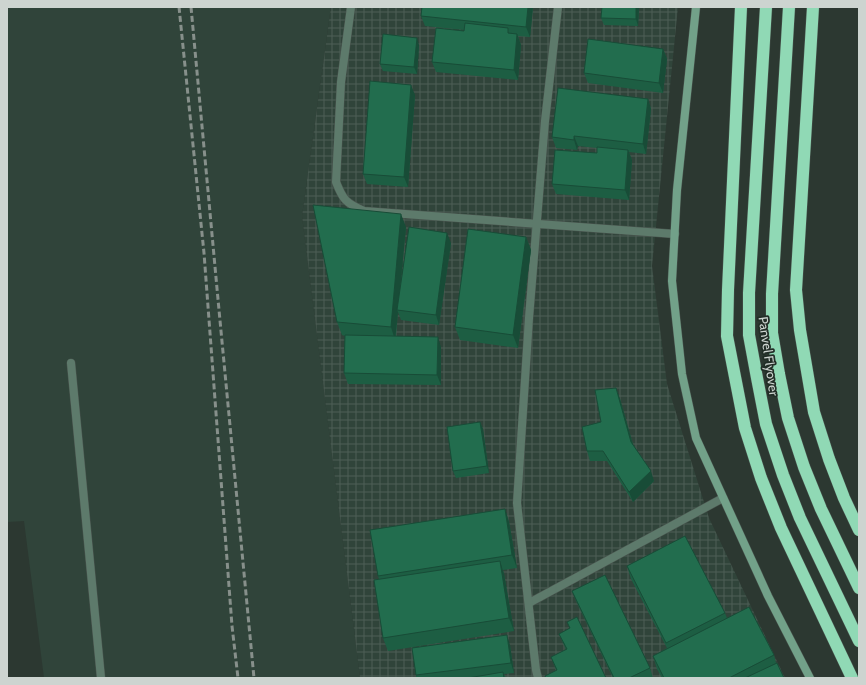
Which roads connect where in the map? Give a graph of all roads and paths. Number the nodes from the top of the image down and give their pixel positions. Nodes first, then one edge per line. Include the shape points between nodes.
1 (351, 7) edge
2 (558, 7) edge
3 (696, 7) edge
4 (741, 7) edge
5 (766, 7) edge
6 (789, 7) edge
7 (813, 7) edge
8 (537, 224) junction
9 (675, 234) junction
10 (71, 363) dead end
11 (723, 498) junction
12 (859, 530) edge
13 (859, 588) edge
14 (528, 603) junction
15 (859, 641) edge
16 (101, 678) edge
17 (538, 678) edge
18 (810, 678) edge
19 (852, 678) edge

1 - 8 street via 341,82 336,174 341,196 350,205 364,211
2 - 8 street
3 - 9 street via 677,190
4 - 19 highway via 727,336 745,428 761,478 781,528
5 - 15 highway, Panvel Flyover via 748,294 749,335 766,424 783,474 800,518
6 - 13 highway, Panvel Flyover via 772,294 772,333 788,418 804,467
7 - 12 highway via 796,290 814,412 829,459
8 - 9 street
8 - 14 street via 517,503
9 - 11 street via 672,281 682,374 696,438
10 - 16 street
11 - 14 street
11 - 18 street via 768,596
14 - 17 street

